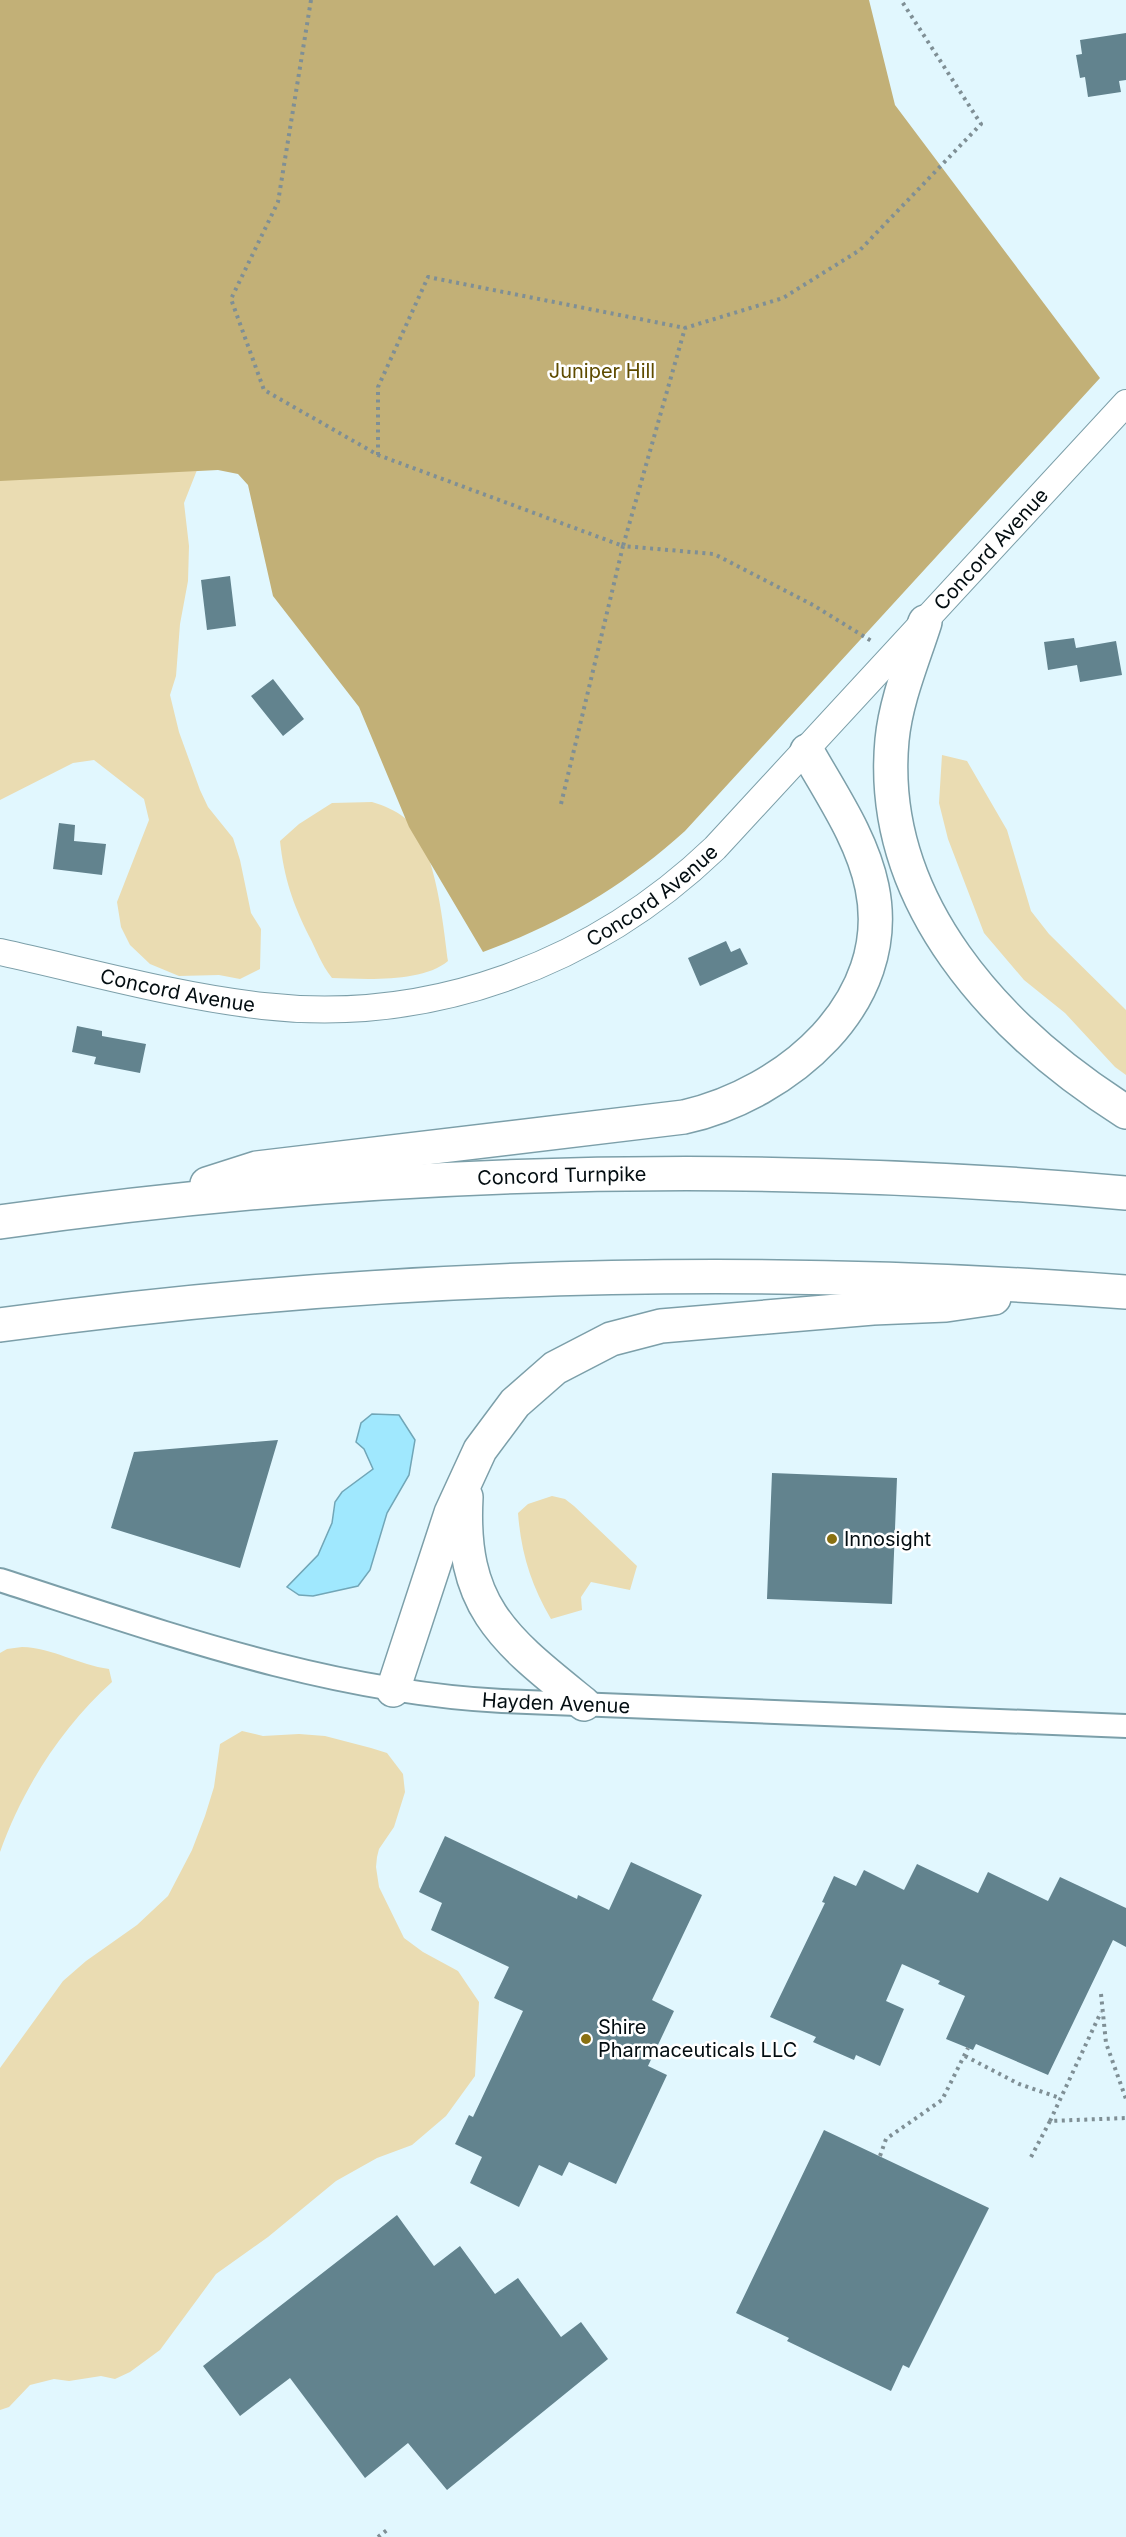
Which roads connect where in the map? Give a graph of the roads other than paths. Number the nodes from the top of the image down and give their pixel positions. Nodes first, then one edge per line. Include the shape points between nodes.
1 (1126, 403) edge
2 (925, 622) junction
3 (807, 751) junction
4 (0, 952) edge
5 (1126, 1112) edge
6 (1126, 1193) edge
7 (146, 1204) junction
8 (0, 1222) edge
9 (1064, 1288) junction
10 (1126, 1292) edge
11 (0, 1325) edge
12 (467, 1483) junction
13 (0, 1580) edge
14 (393, 1690) junction
15 (584, 1704) junction
16 (1126, 1726) edge

1 - 2 main road, Concord Avenue
2 - 3 main road, Concord Avenue
2 - 5 highway via 898,705 891,760 896,822 916,890 938,932 988,997 1048,1055
3 - 4 main road, Concord Avenue via 715,848 644,908 550,962 462,992 366,1008 282,1008 217,999
3 - 7 highway via 865,864 872,888 874,929 867,968 850,1004 814,1049 780,1077 738,1100 684,1117 257,1168
6 - 7 highway, Concord Turnpike via 832,1176 604,1175 357,1185
7 - 8 highway, Concord Turnpike
9 - 10 highway
9 - 11 highway via 815,1277 534,1279 312,1290
9 - 12 highway via 946,1305 682,1323 611,1339 566,1360 526,1392 488,1438
12 - 14 highway via 451,1513
12 - 15 highway via 466,1548 484,1605 498,1628 519,1650
13 - 14 street, Hayden Avenue via 230,1653
14 - 15 street, Hayden Avenue via 478,1700
15 - 16 street, Hayden Avenue

